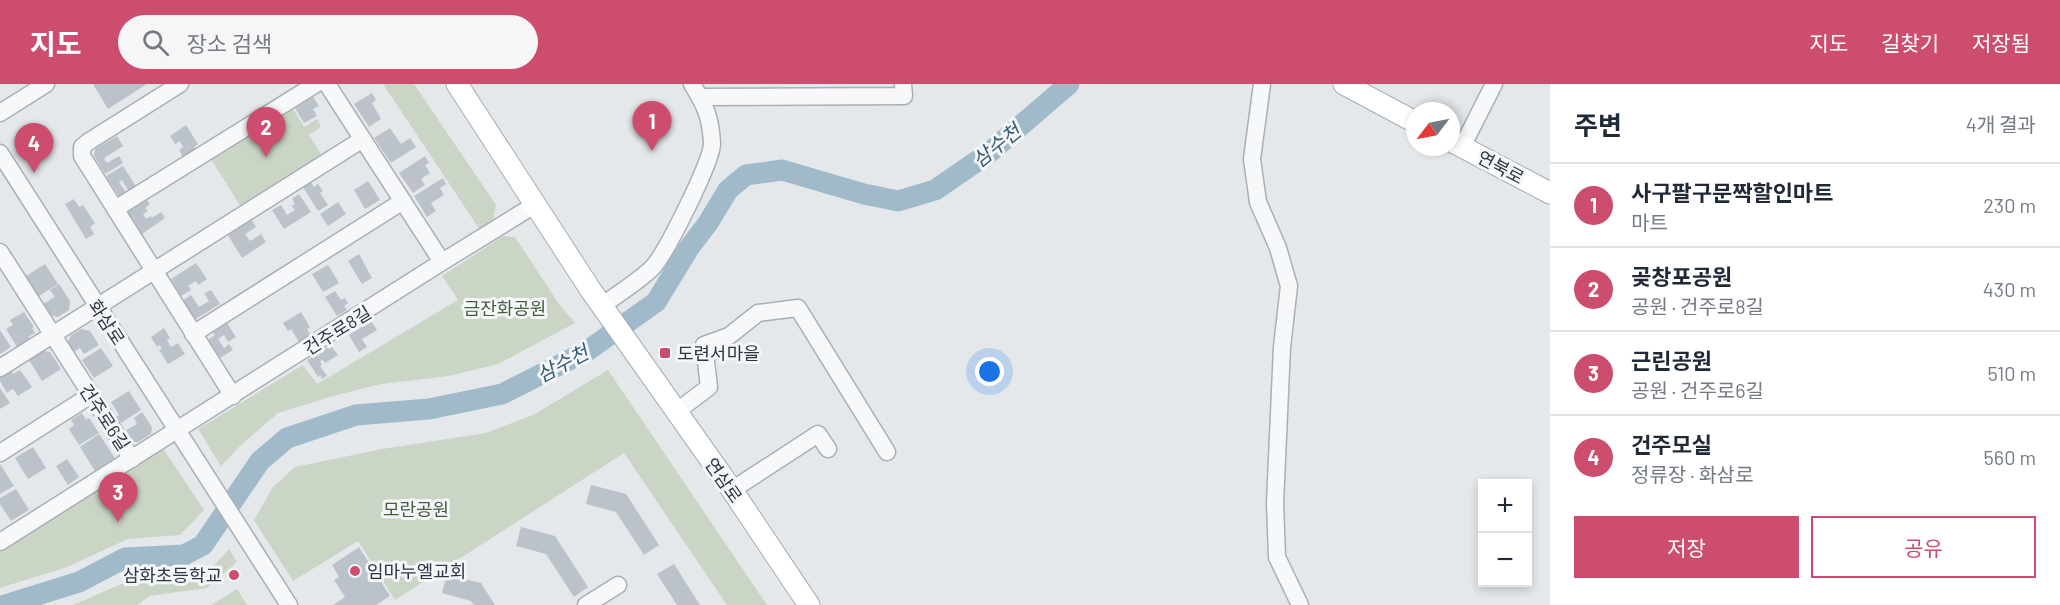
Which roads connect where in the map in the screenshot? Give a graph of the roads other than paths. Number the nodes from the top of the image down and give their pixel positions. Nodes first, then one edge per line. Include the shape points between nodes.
1 (46, 84) edge
2 (180, 84) edge
3 (316, 84) edge
4 (327, 84) edge
5 (457, 84) edge
6 (903, 84) edge
7 (1262, 84) edge
8 (1344, 84) edge
9 (1494, 84) edge
10 (792, 90) edge
11 (696, 91) edge
12 (0, 113) edge
13 (1406, 117) edge
14 (363, 139) junction
15 (1460, 139) edge
16 (1460, 146) edge
17 (0, 153) edge
18 (1550, 193) edge
19 (403, 201) junction
20 (536, 204) junction
21 (115, 209) junction
22 (0, 252) edge
23 (442, 262) junction
24 (153, 271) junction
25 (6, 276) edge
26 (97, 306) junction
27 (604, 309) junction
28 (193, 334) junction
29 (52, 335) junction
30 (0, 368) edge
31 (91, 395) junction
32 (233, 396) junction
33 (676, 412) junction
34 (177, 431) junction
35 (828, 449) dead end
36 (887, 452) dead end
37 (0, 453) edge
38 (132, 459) junction
39 (732, 490) junction
40 (0, 542) edge
41 (618, 585) dead end
42 (289, 605) edge
43 (586, 605) edge
44 (809, 605) edge
45 (1300, 605) edge

1 - 12 street
2 - 21 street via 82,147 82,156
3 - 21 street
4 - 14 street
5 - 20 main road
6 - 10 street via 904,96
7 - 45 street via 1252,159 1258,202 1289,286 1278,425 1277,557
8 - 13 main road
9 - 15 street
10 - 11 street
11 - 27 street via 707,109 712,146 685,213 653,267
14 - 19 street
14 - 24 street
16 - 18 main road, 연북로
17 - 26 street, 화삼로
19 - 23 street
19 - 28 street
20 - 23 street, 건주로8길
20 - 27 main road
21 - 24 street
22 - 25 street, 건주로6길
23 - 32 street, 건주로8길
24 - 26 street
24 - 28 street
25 - 29 street, 건주로6길
26 - 29 street
26 - 34 street, 화삼로
27 - 33 main road, 연삼로
28 - 32 street
29 - 30 street
29 - 31 street, 건주로6길
31 - 37 street
31 - 38 street, 건주로6길
32 - 34 street, 건주로8길
33 - 36 street via 709,387 704,345 729,336 758,313 798,308
33 - 39 main road, 연삼로
34 - 38 street, 건주로8길
34 - 42 street, 화삼로
35 - 39 street via 818,434
38 - 40 street, 건주로6길
39 - 44 main road, 연삼로
41 - 43 street

